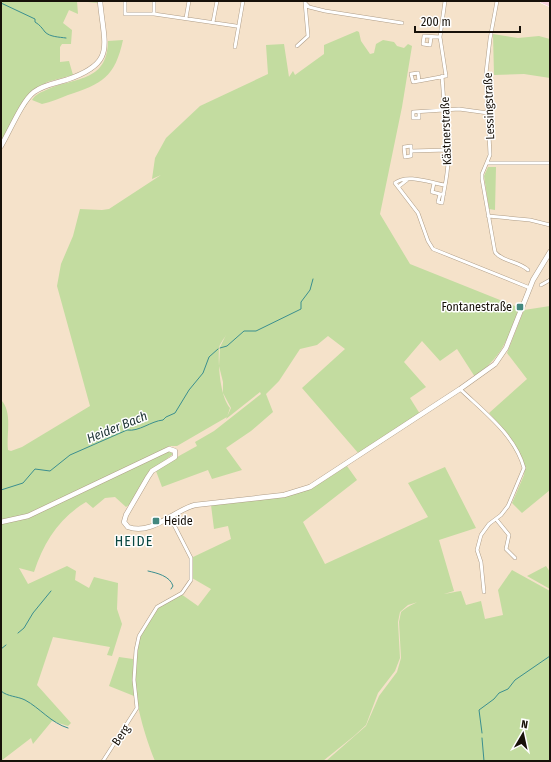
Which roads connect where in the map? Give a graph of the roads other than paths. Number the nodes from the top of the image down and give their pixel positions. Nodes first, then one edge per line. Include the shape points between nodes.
1 (100, 1) edge
2 (125, 1) edge
3 (154, 1) edge
4 (190, 1) edge
5 (217, 1) edge
6 (243, 1) edge
7 (445, 1) edge
8 (497, 1) edge
9 (543, 1) edge
10 (305, 2) edge
11 (550, 4) edge
12 (154, 14) junction
13 (186, 18) junction
14 (213, 22) junction
15 (402, 23) dead end
16 (236, 26) dead end
17 (431, 37) dead end
18 (440, 37) junction
19 (235, 46) dead end
20 (297, 46) dead end
21 (442, 76) junction
22 (419, 81) dead end
23 (446, 110) junction
24 (419, 112) dead end
25 (488, 113) junction
26 (1, 146) edge
27 (448, 150) junction
28 (411, 151) dead end
29 (487, 163) junction
30 (550, 163) edge
31 (434, 183) junction
32 (445, 185) junction
33 (488, 216) junction
34 (550, 225) edge
35 (550, 252) edge
36 (528, 270) dead end
37 (550, 280) edge
38 (541, 285) dead end
39 (530, 288) junction
40 (460, 389) junction
41 (170, 517) junction
42 (496, 519) junction
43 (1, 522) edge
44 (515, 558) dead end
45 (484, 592) dead end
46 (104, 761) edge

1 - 26 main road via 104,48 98,63 83,74 35,91
2 - 12 street via 125,14
3 - 12 street
4 - 13 street
5 - 14 street
6 - 19 street
7 - 18 street
8 - 25 street, Lessingstraße via 486,74
9 - 11 main road
10 - 15 street via 309,7 321,10
10 - 20 street via 308,36
12 - 13 street
13 - 14 street
14 - 16 street
17 - 18 street
18 - 21 street, Kästnerstraße via 447,72 446,76
21 - 22 street
21 - 23 street, Kästnerstraße
23 - 24 street
23 - 25 street
23 - 27 street, Kästnerstraße
25 - 29 street, Lessingstraße via 490,155
27 - 28 street
27 - 32 street, Kästnerstraße
29 - 30 street
29 - 33 street, Lessingstraße via 482,174
31 - 32 street
31 - 32 street, Kästnerstraße via 432,192 442,194
31 - 39 street via 415,179 399,180 395,183 418,213 433,249
33 - 34 street via 530,220
33 - 36 street, Lessingstraße via 494,251 497,255 523,265
35 - 39 main road
37 - 38 street
39 - 40 main road via 506,348 497,362
40 - 41 main road via 310,487 284,495 195,505
40 - 42 street via 495,422 522,461 523,473 512,498 506,510
41 - 43 main road via 146,527 135,528 126,525 126,515 145,481 152,471 174,458 174,450 166,450 28,516
41 - 46 street, Berg via 191,558 191,580 182,593 157,607 139,636 134,680 137,708
42 - 44 street via 508,534 506,549
42 - 45 street via 482,532 477,549

